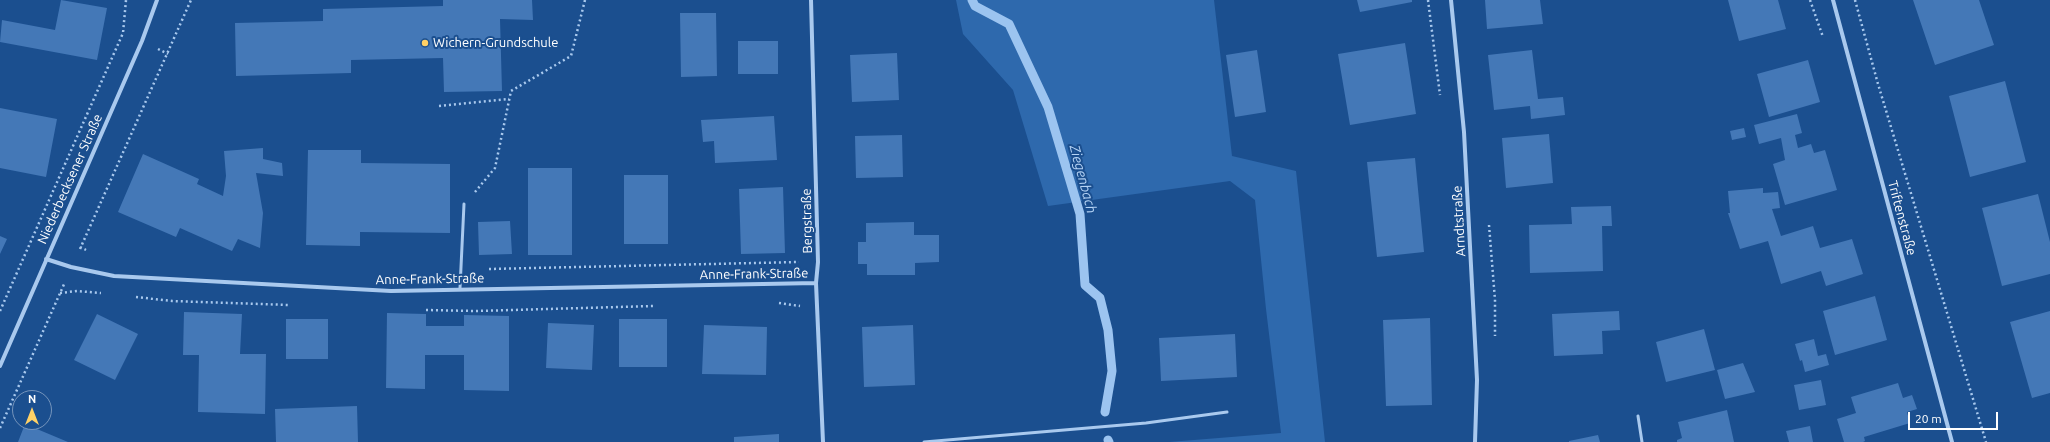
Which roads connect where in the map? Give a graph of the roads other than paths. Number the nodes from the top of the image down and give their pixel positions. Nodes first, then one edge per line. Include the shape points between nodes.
1 (157, 0) edge
2 (811, 0) edge
3 (1451, 0) edge
4 (1833, 0) edge
5 (464, 204) road end
6 (46, 259) junction
7 (816, 283) junction
8 (460, 288) junction
9 (0, 366) edge
10 (1226, 412) dead end
11 (1638, 416) dead end
12 (823, 442) edge
13 (924, 442) edge
14 (1475, 442) edge
15 (1642, 442) edge
16 (1952, 442) edge

1 - 6 street, Niederbecksener Straße via 142,41
2 - 7 street, Bergstraße via 818,262
3 - 14 street, Arndtstraße via 1466,156 1477,380
4 - 16 street, Triftenstraße
5 - 8 lane
6 - 8 street, Anne-Frank-Straße via 114,276 391,291
6 - 9 street, Niederbecksener Straße
7 - 8 street, Anne-Frank-Straße
7 - 12 street, Bergstraße
10 - 13 lane via 1146,423
11 - 15 lane

